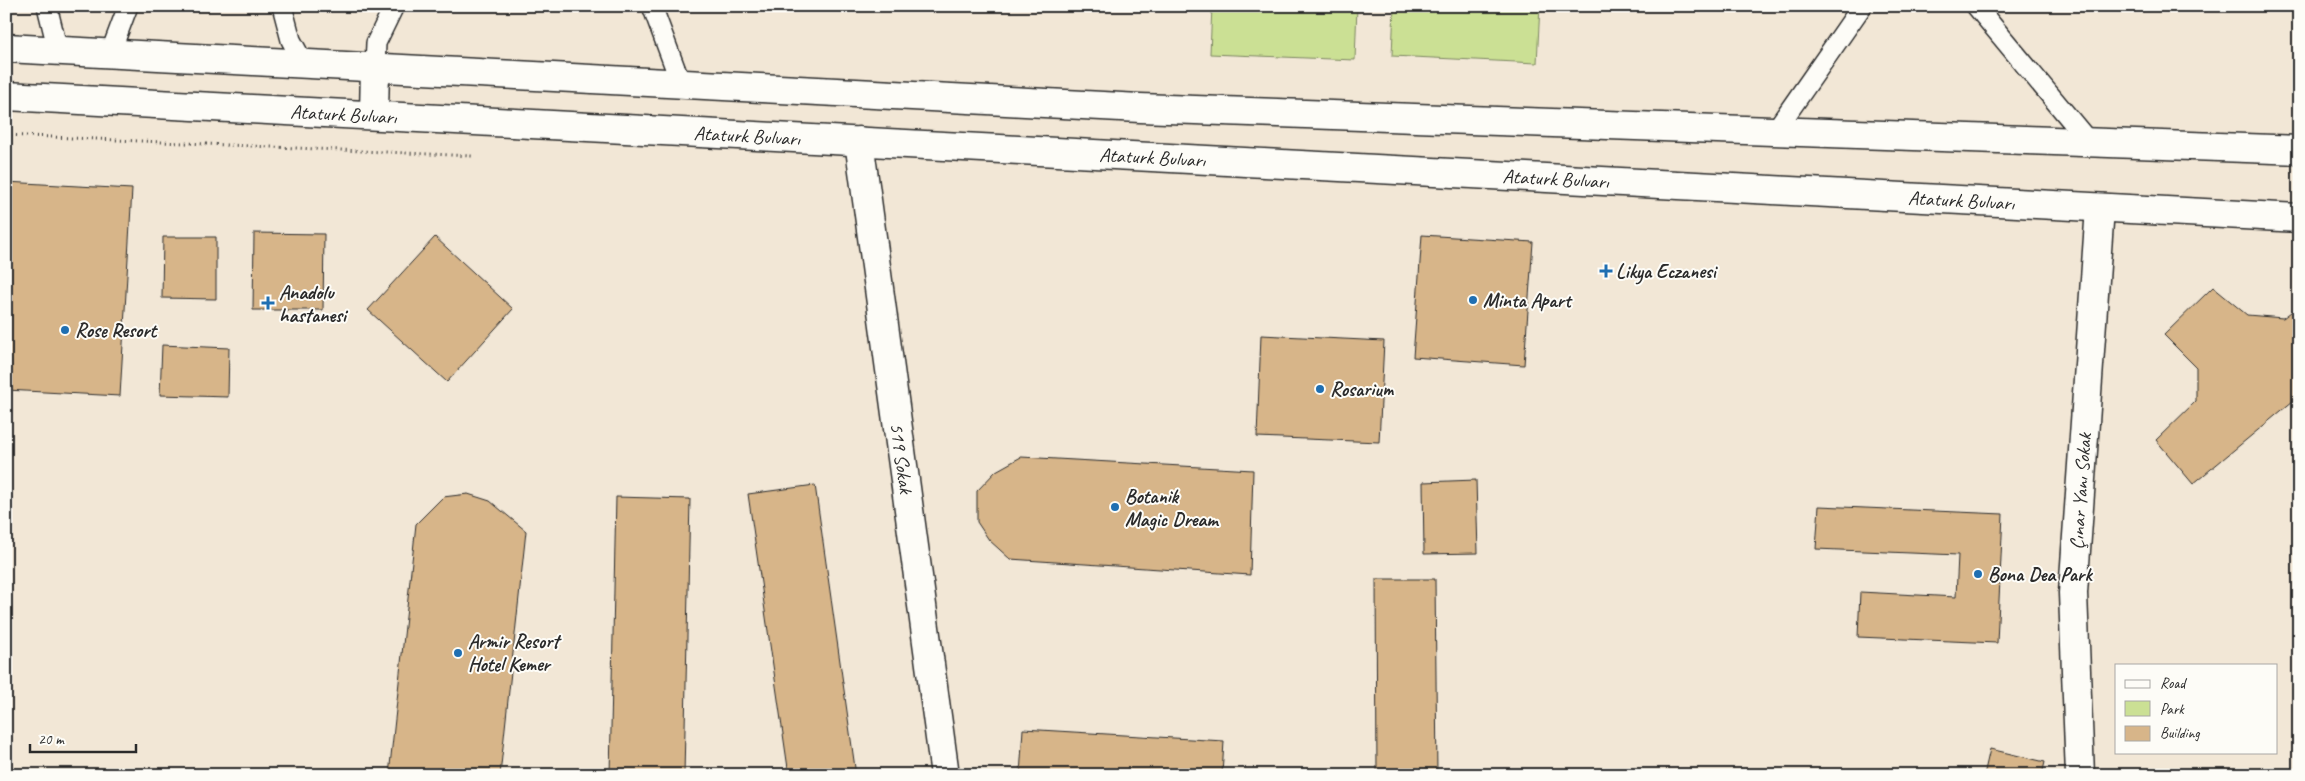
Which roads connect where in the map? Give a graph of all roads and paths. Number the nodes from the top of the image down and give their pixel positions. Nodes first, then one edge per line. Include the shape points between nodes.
1 (47, 6) edge
2 (128, 6) edge
3 (282, 6) edge
4 (394, 6) edge
5 (652, 6) edge
6 (1862, 6) edge
7 (1976, 6) edge
8 (6, 48) edge
9 (58, 51) junction
10 (110, 54) junction
11 (304, 64) junction
12 (375, 68) junction
13 (681, 84) junction
14 (6, 96) edge
15 (374, 115) junction
16 (1775, 131) junction
17 (859, 141) junction
18 (2089, 142) junction
19 (2299, 150) edge
20 (2100, 208) junction
21 (2299, 218) edge
22 (944, 775) edge
23 (2080, 775) edge

1 - 9 lane
2 - 10 lane
3 - 11 lane via 291,40
4 - 12 lane via 376,43
5 - 13 lane
6 - 16 lane
7 - 18 lane
8 - 9 main road
9 - 10 main road
10 - 11 main road
11 - 12 main road
12 - 13 main road
12 - 15 main road
13 - 16 main road via 1140,108
14 - 15 main road, Ataturk Bulvarı
15 - 17 main road, Ataturk Bulvarı
16 - 18 main road
17 - 20 main road, Ataturk Bulvarı
17 - 22 main road, 519 Sokak
18 - 19 main road
20 - 21 main road, Ataturk Bulvarı
20 - 23 main road, Çınar Yanı Sokak via 2073,593

